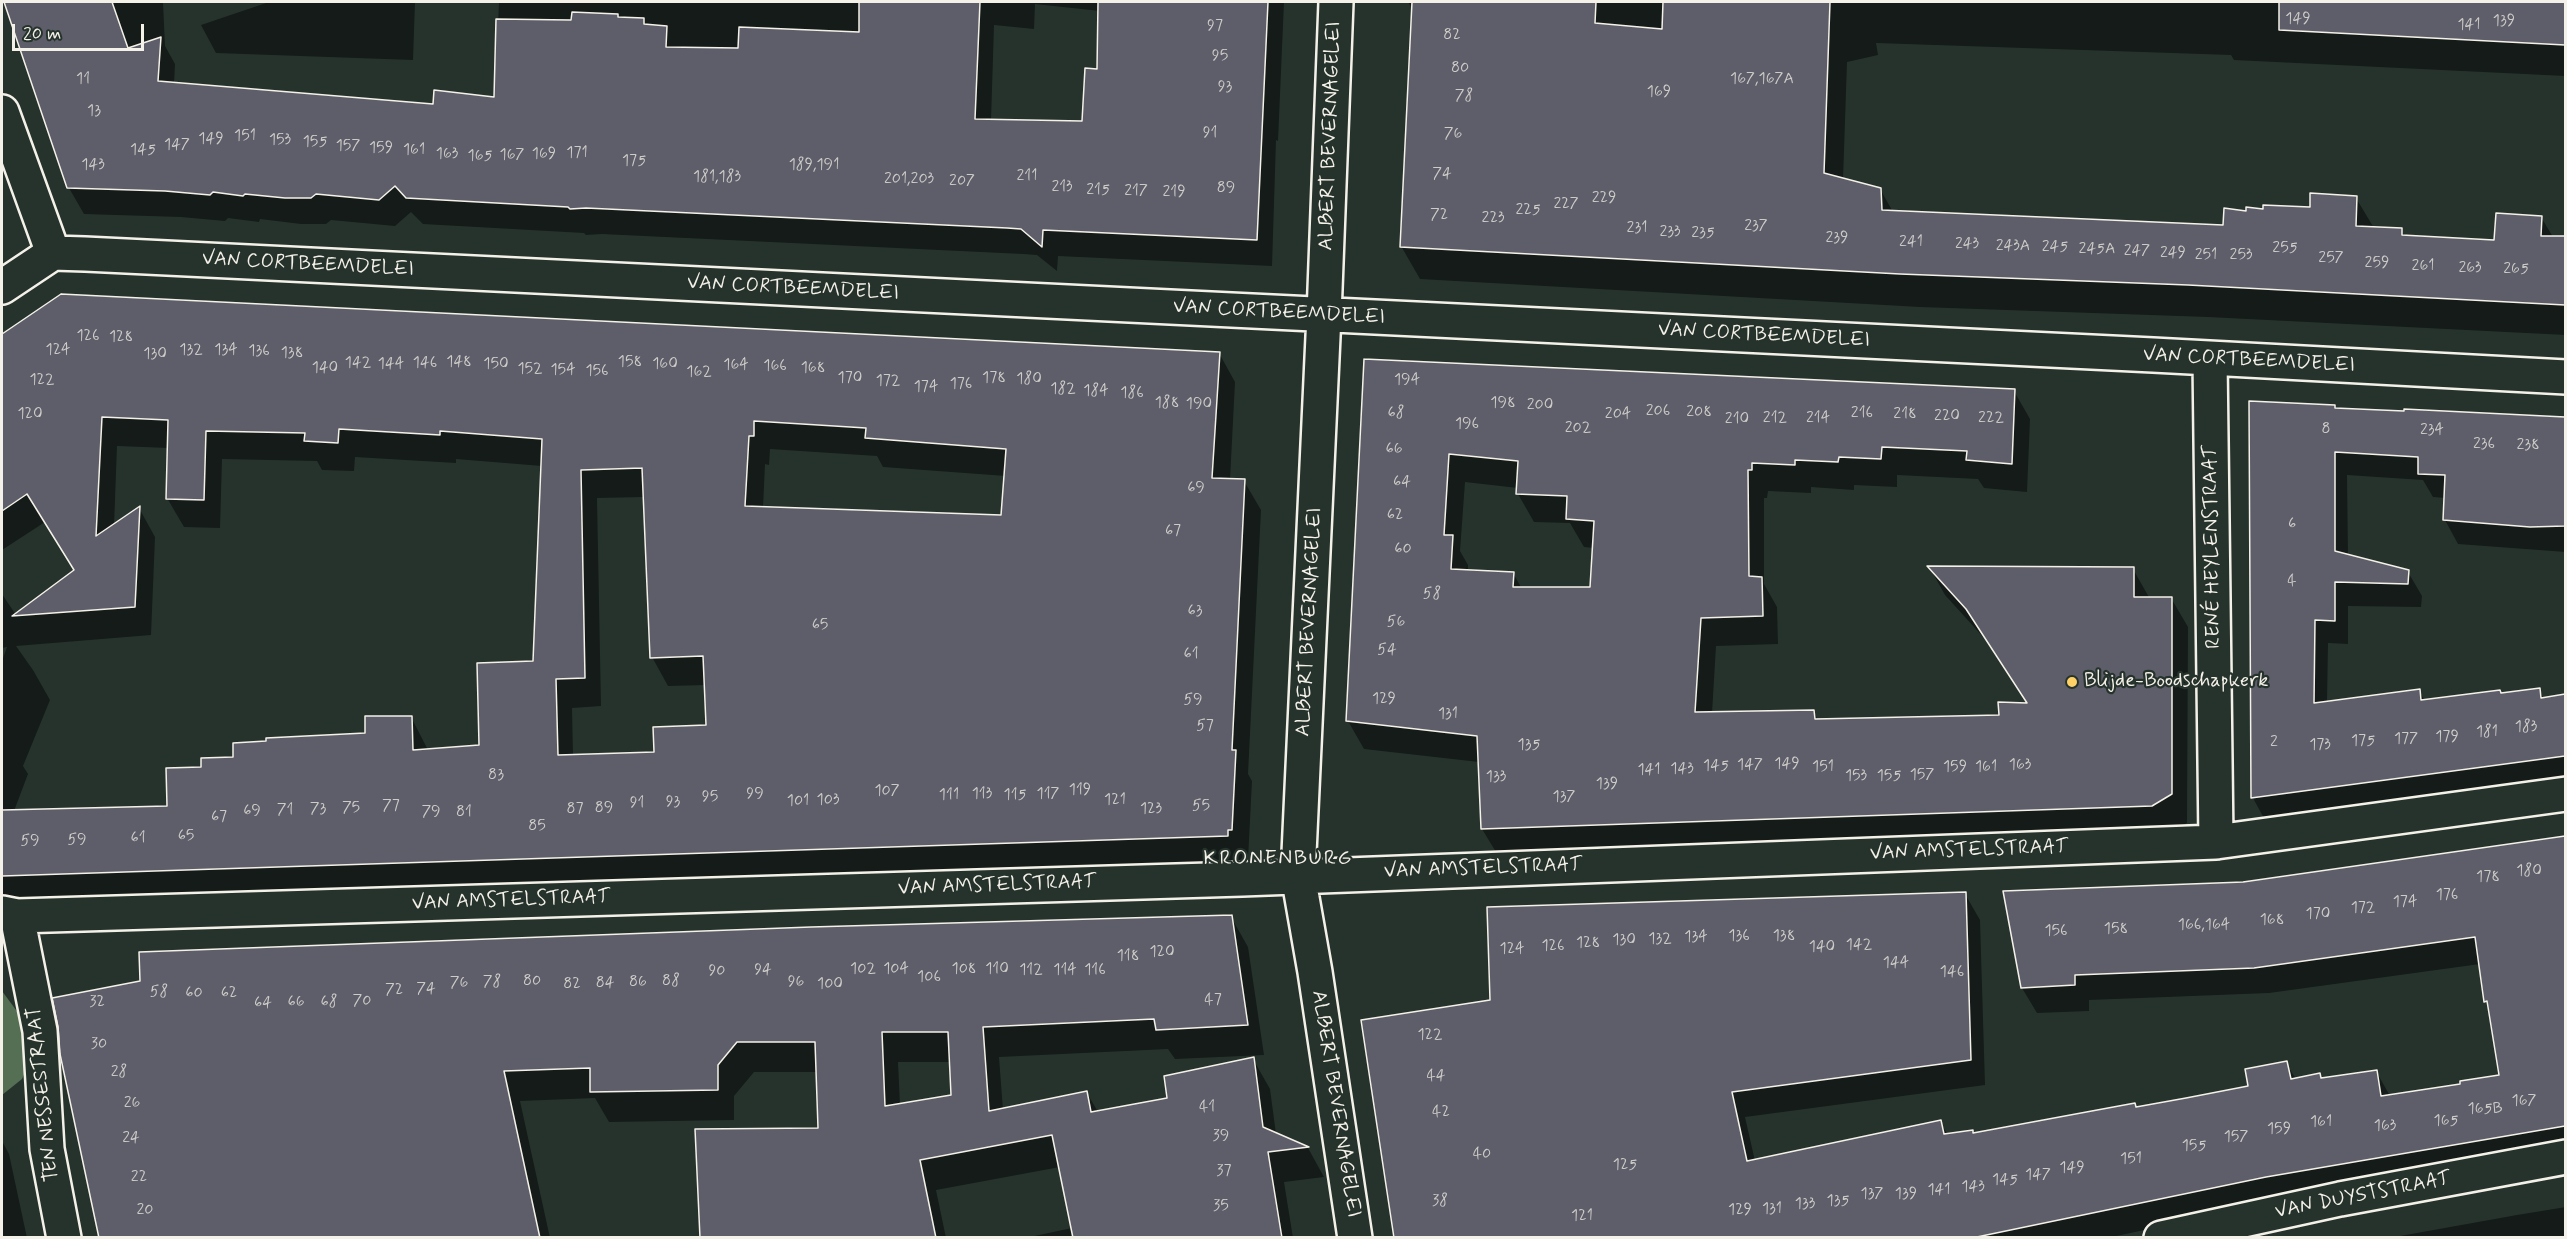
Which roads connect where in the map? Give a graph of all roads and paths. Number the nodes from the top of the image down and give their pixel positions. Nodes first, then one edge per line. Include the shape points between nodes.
1 (1336, 2) edge
2 (2, 112) edge
3 (53, 253) junction
4 (2, 287) edge
5 (1324, 315) junction
6 (2210, 359) junction
7 (2565, 377) edge
8 (2565, 795) edge
9 (2216, 842) junction
10 (1298, 876) junction
11 (9, 914) edge
12 (2565, 1156) edge
13 (64, 1238) edge
14 (1355, 1238) edge
15 (2161, 1238) edge

1 - 5 street, ALBERT BEVERNAGELEI
2 - 3 street
3 - 4 street
3 - 5 street, VAN CORTBEEMDELEI
5 - 6 street, VAN CORTBEEMDELEI
5 - 10 street, ALBERT BEVERNAGELEI
6 - 7 street, VAN CORTBEEMDELEI
6 - 9 street, RENÉ HEYLENSTRAAT
8 - 9 street, VAN AMSTELSTRAAT
9 - 10 street, VAN AMSTELSTRAAT
10 - 11 street, VAN AMSTELSTRAAT
10 - 14 street, ALBERT BEVERNAGELEI
11 - 13 street, TEN NESSESTRAAT via 40,1031 47,1149
12 - 15 street, VAN DUYSTSTRAAT

